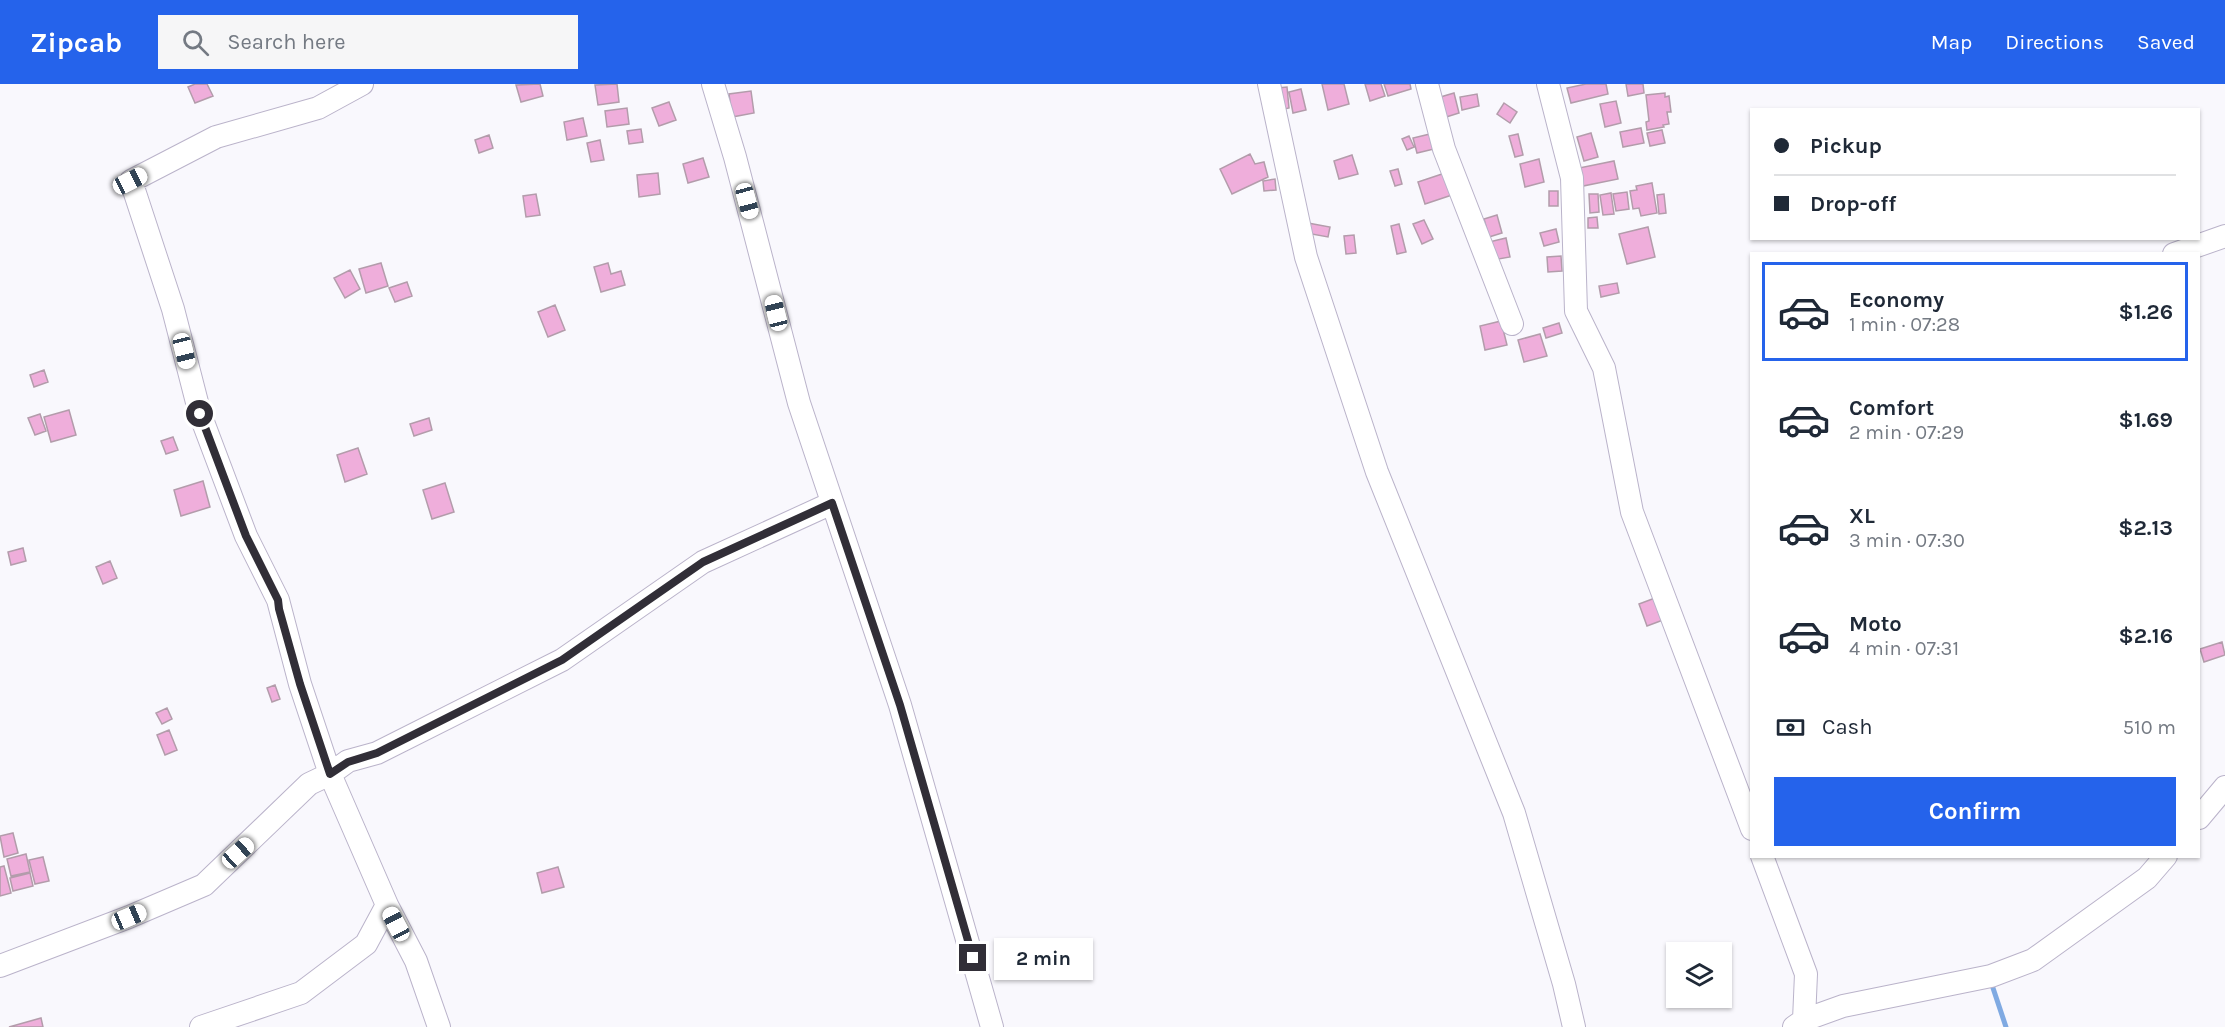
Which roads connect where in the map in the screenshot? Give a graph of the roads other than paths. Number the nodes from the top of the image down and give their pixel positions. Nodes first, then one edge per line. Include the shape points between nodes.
1 (362, 84) edge
2 (713, 84) edge
3 (1269, 84) edge
4 (1427, 84) edge
5 (1548, 84) edge
6 (2225, 236) edge
7 (2180, 252) edge
8 (1512, 324) dead end
9 (832, 503) junction
10 (330, 774) junction
11 (2225, 787) edge
12 (2200, 817) edge
13 (1750, 824) edge
14 (1763, 858) edge
15 (2164, 858) edge
16 (387, 905) junction
17 (0, 966) edge
18 (1799, 1023) edge
19 (201, 1027) edge
20 (439, 1027) edge
21 (992, 1027) edge
22 (1574, 1027) edge

1 - 10 street via 318,108 216,137 130,181 173,309 200,414 246,536 278,600
2 - 9 street via 799,403
3 - 22 street via 1306,257 1377,472 1514,813
4 - 8 street via 1444,148
5 - 13 street via 1572,178 1576,311 1604,368 1632,512
6 - 7 street
9 - 10 street via 703,562 562,660
9 - 21 street via 900,705
10 - 16 street
10 - 17 street via 309,784 204,885
11 - 12 street
14 - 18 street via 1806,974
15 - 18 street via 2148,878 2033,960 1991,976 1843,1006
16 - 19 street via 366,944 301,993
16 - 20 street via 416,961

